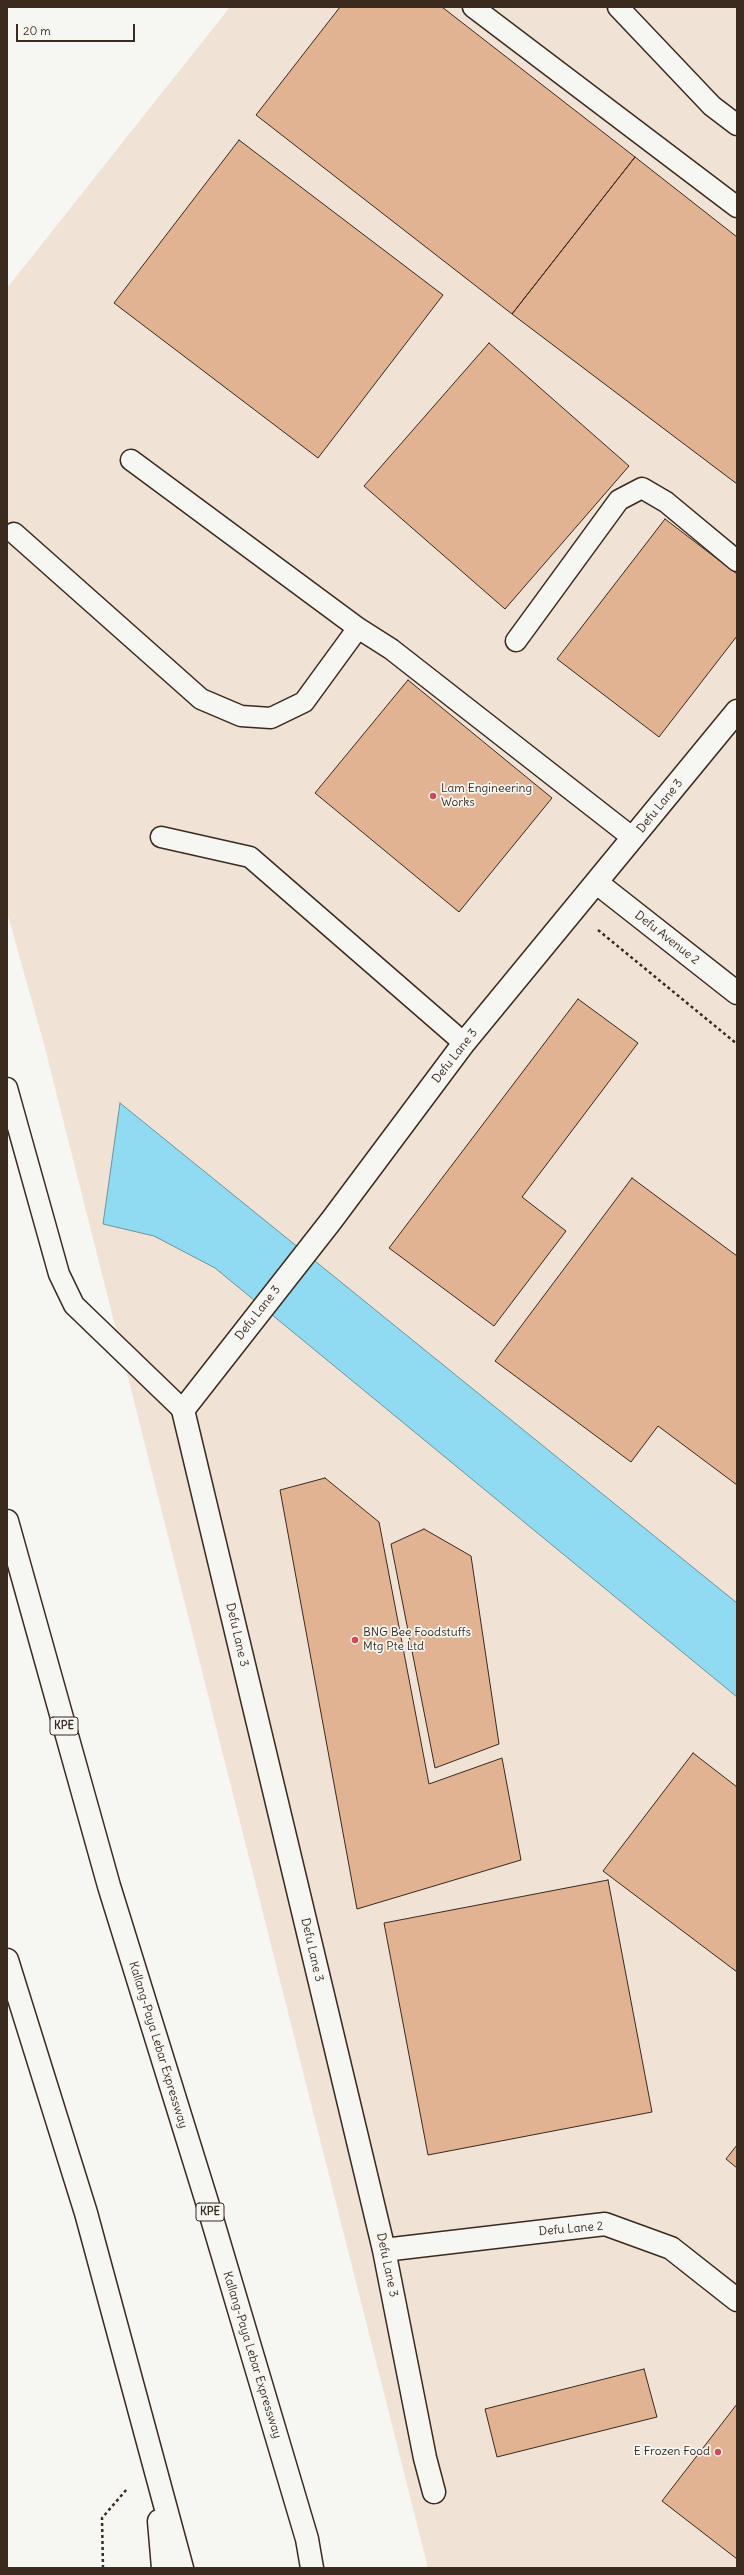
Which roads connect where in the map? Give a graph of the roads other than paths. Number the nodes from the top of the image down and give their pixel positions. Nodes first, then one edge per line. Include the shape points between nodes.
1 (473, 7) edge
2 (618, 7) edge
3 (737, 125) edge
4 (737, 207) edge
5 (131, 460) dead end
6 (14, 533) dead end
7 (737, 561) edge
8 (358, 628) junction
9 (516, 642) dead end
10 (737, 711) edge
11 (161, 837) dead end
12 (633, 838) junction
13 (597, 883) junction
14 (737, 993) edge
15 (464, 1043) junction
16 (7, 1088) edge
17 (183, 1410) junction
18 (7, 1521) edge
19 (7, 1960) edge
20 (384, 2250) junction
21 (737, 2300) edge
22 (153, 2460) junction
23 (434, 2492) dead end
24 (307, 2540) junction
25 (163, 2568) edge
26 (182, 2568) edge
27 (312, 2568) edge
28 (321, 2568) edge

1 - 4 lane
2 - 3 lane via 712,106
5 - 8 lane
6 - 8 lane via 201,699 241,716 271,718 304,702
7 - 9 lane via 666,502 642,488 619,500
8 - 12 lane via 391,649
10 - 12 main road, Defu Lane 3
11 - 15 lane via 250,857
12 - 13 main road, Defu Lane 3
13 - 14 main road, Defu Avenue 2
13 - 15 main road, Defu Lane 3
15 - 17 main road, Defu Lane 3 via 332,1221
16 - 17 lane via 59,1274 74,1305
17 - 20 main road, Defu Lane 3
18 - 24 main road, Kallang-Paya Lebar Expressway / KPE via 109,1886 207,2202
19 - 22 main road via 86,2213
20 - 21 main road, Defu Lane 2 via 605,2224 671,2248
20 - 23 main road, Defu Lane 3
22 - 25 main road
22 - 26 main road
24 - 27 main road, Kallang-Paya Lebar Expressway / KPE
24 - 28 main road

